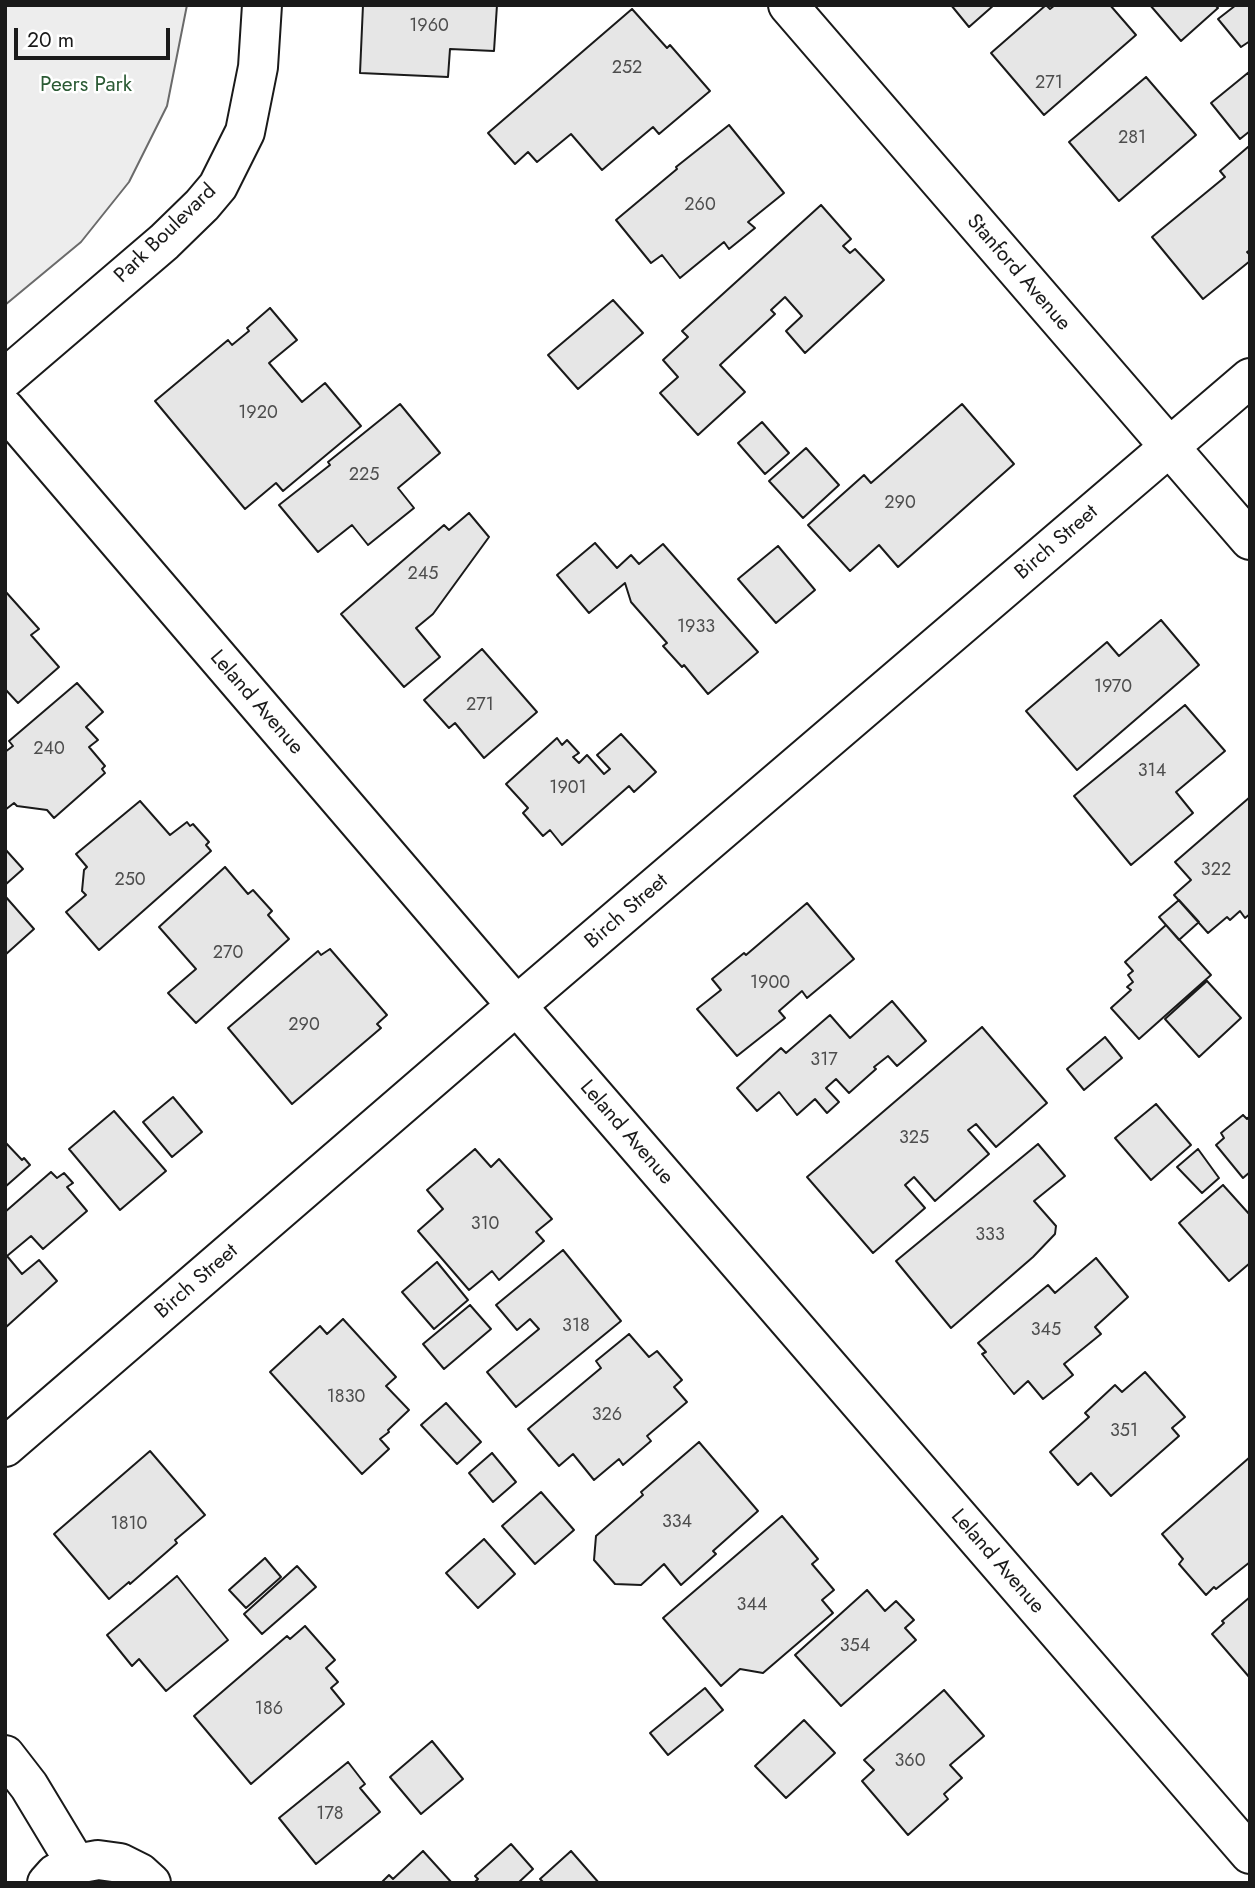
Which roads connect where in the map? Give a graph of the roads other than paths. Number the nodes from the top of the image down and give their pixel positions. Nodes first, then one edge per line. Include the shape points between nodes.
1 (262, 5) edge
2 (788, 5) edge
3 (5, 378) edge
4 (1250, 379) edge
5 (5, 409) edge
6 (1170, 446) junction
7 (1250, 540) edge
8 (516, 1006) junction
9 (5, 1447) edge
10 (5, 1755) edge
11 (1250, 1854) edge
12 (62, 1874) edge
13 (151, 1883) edge

1 - 3 street, Park Boulevard via 258,67 245,132 218,186 164,242
2 - 6 street, Stanford Avenue
4 - 6 street, Birch Street
5 - 8 street, Leland Avenue
6 - 7 street, Stanford Avenue
6 - 8 street, Birch Street
8 - 9 street, Birch Street
8 - 11 street, Leland Avenue
10 - 12 street via 29,1786
12 - 13 street via 98,1860 120,1863

